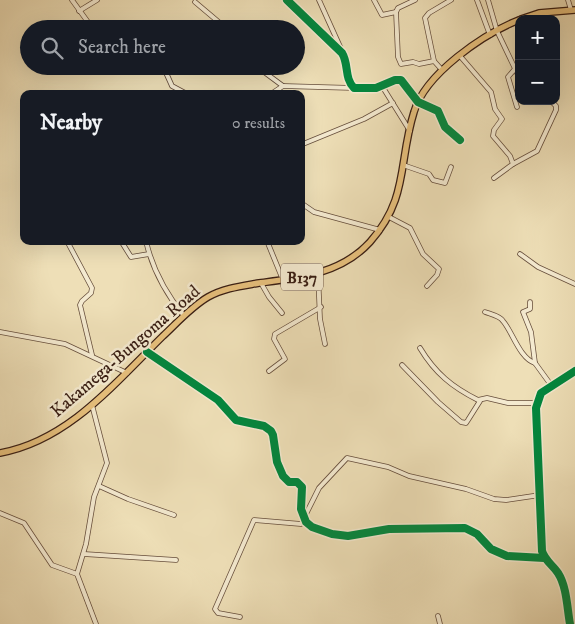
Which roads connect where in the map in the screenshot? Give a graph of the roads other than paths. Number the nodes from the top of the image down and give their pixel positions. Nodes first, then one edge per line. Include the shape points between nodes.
1 (72, 0) edge
2 (97, 0) edge
3 (287, 0) edge
4 (319, 0) edge
5 (374, 0) edge
6 (415, 0) edge
7 (451, 0) edge
8 (477, 0) edge
9 (488, 0) edge
10 (568, 0) edge
11 (196, 2) dead end
12 (573, 10) edge
13 (79, 11) junction
14 (396, 12) junction
15 (533, 15) edge
16 (86, 20) edge
17 (217, 20) edge
18 (515, 22) edge
19 (497, 31) junction
20 (490, 35) junction
21 (342, 53) junction
22 (460, 56) junction
23 (434, 61) junction
24 (442, 70) junction
25 (514, 70) joint
26 (167, 75) edge
27 (268, 75) edge
28 (283, 86) junction
29 (382, 86) junction
30 (354, 88) junction
31 (180, 90) edge
32 (277, 90) edge
33 (418, 102) junction
34 (393, 103) junction
35 (555, 105) edge
36 (517, 107) dead end
37 (410, 130) junction
38 (460, 140) dead end
39 (305, 143) edge
40 (513, 164) junction
41 (403, 165) junction
42 (451, 167) dead end
43 (494, 178) dead end
44 (305, 205) edge
45 (389, 217) junction
46 (380, 230) junction
47 (69, 245) edge
48 (124, 245) edge
49 (147, 245) edge
50 (269, 245) edge
51 (149, 254) junction
52 (520, 254) dead end
53 (318, 274) junction
54 (283, 280) junction
55 (261, 283) junction
56 (575, 284) edge
57 (427, 286) dead end
58 (530, 302) dead end
59 (320, 307) junction
60 (485, 312) dead end
61 (282, 313) dead end
62 (184, 316) junction
63 (0, 332) edge
64 (325, 344) dead end
65 (420, 348) dead end
66 (147, 352) junction
67 (92, 355) junction
68 (535, 363) junction
69 (402, 365) dead end
70 (575, 371) edge
71 (269, 372) dead end
72 (127, 373) junction
73 (551, 385) junction
74 (480, 401) junction
75 (537, 403) junction
76 (92, 404) junction
77 (0, 453) edge
78 (430, 473) dead end
79 (427, 479) junction
80 (99, 486) junction
81 (540, 495) junction
82 (0, 513) edge
83 (174, 515) dead end
84 (305, 520) junction
85 (84, 554) junction
86 (544, 558) junction
87 (176, 560) dead end
88 (76, 574) junction
89 (438, 616) dead end
90 (240, 617) dead end
91 (96, 624) edge
92 (440, 624) edge
93 (573, 624) edge

1 - 13 street
2 - 13 street
3 - 21 street
4 - 21 street
5 - 14 street via 382,15
6 - 14 street
7 - 23 street via 426,15
8 - 20 street
9 - 19 street
10 - 12 street
11 - 17 street
12 - 15 main road, Kakamega-Bungoma Road / B137
13 - 16 street
14 - 23 street via 401,64
18 - 19 main road, Kakamega-Bungoma Road / B137
19 - 20 main road, Kakamega-Bungoma Road / B137
19 - 25 street
20 - 22 main road, Kakamega-Bungoma Road / B137
21 - 30 street
22 - 24 main road, Kakamega-Bungoma Road / B137
22 - 40 street via 491,92 495,109 502,119 493,136
23 - 24 street
24 - 33 main road, Kakamega-Bungoma Road / B137
25 - 36 street via 508,76
26 - 31 street via 172,86
27 - 28 street
28 - 30 street
28 - 32 street
29 - 30 street
29 - 33 street via 401,80
29 - 34 street
33 - 37 main road, Kakamega-Bungoma Road / B137
33 - 38 street via 438,111 445,127
34 - 37 street
34 - 39 street via 364,119
35 - 40 street via 556,110 538,151
37 - 41 main road, Kakamega-Bungoma Road / B137
40 - 43 street
41 - 42 street via 445,183
41 - 45 main road, Kakamega-Bungoma Road / B137
44 - 46 street via 314,212
45 - 46 main road, Kakamega-Bungoma Road / B137
45 - 57 street via 410,228 423,254 439,269
46 - 53 main road, Kakamega-Bungoma Road / B137 via 358,254
47 - 67 street via 92,288 91,294 80,305
48 - 51 street via 131,257
49 - 51 street
50 - 54 street
51 - 62 street via 168,293
52 - 56 street via 538,267
53 - 54 main road, Kakamega-Bungoma Road / B137
53 - 59 street
54 - 55 main road, Kakamega-Bungoma Road / B137
55 - 61 street
55 - 62 main road, Kakamega-Bungoma Road / B137 via 218,292
58 - 68 street via 530,309 523,312 531,332
59 - 64 street
59 - 71 street via 275,334 274,339 284,358
60 - 68 street via 503,319 530,362
62 - 66 main road, Kakamega-Bungoma Road / B137
63 - 67 street via 65,344
65 - 74 street via 450,384
66 - 72 main road, Kakamega-Bungoma Road / B137
66 - 84 street via 218,400 236,420 264,426 271,431 274,452 283,476 302,487 301,510
67 - 72 street
68 - 73 street
69 - 74 street via 461,422 466,423
70 - 73 street
72 - 76 main road, Kakamega-Bungoma Road / B137
73 - 75 street via 541,393
74 - 75 street via 487,398 508,404
75 - 81 street
76 - 77 main road, Kakamega-Bungoma Road / B137 via 40,441 26,448
76 - 80 street via 107,460
78 - 79 street
79 - 81 street via 494,499
79 - 84 street via 347,458 319,488
80 - 83 street
80 - 85 street via 92,504
81 - 86 street
82 - 88 street via 24,523 52,565
84 - 86 street via 312,527 348,536 389,530 465,528 477,534 491,549 507,556
84 - 90 street via 301,524 254,520 215,609 218,613
85 - 87 street
85 - 88 street
86 - 93 street via 561,579
88 - 91 street
89 - 92 street

